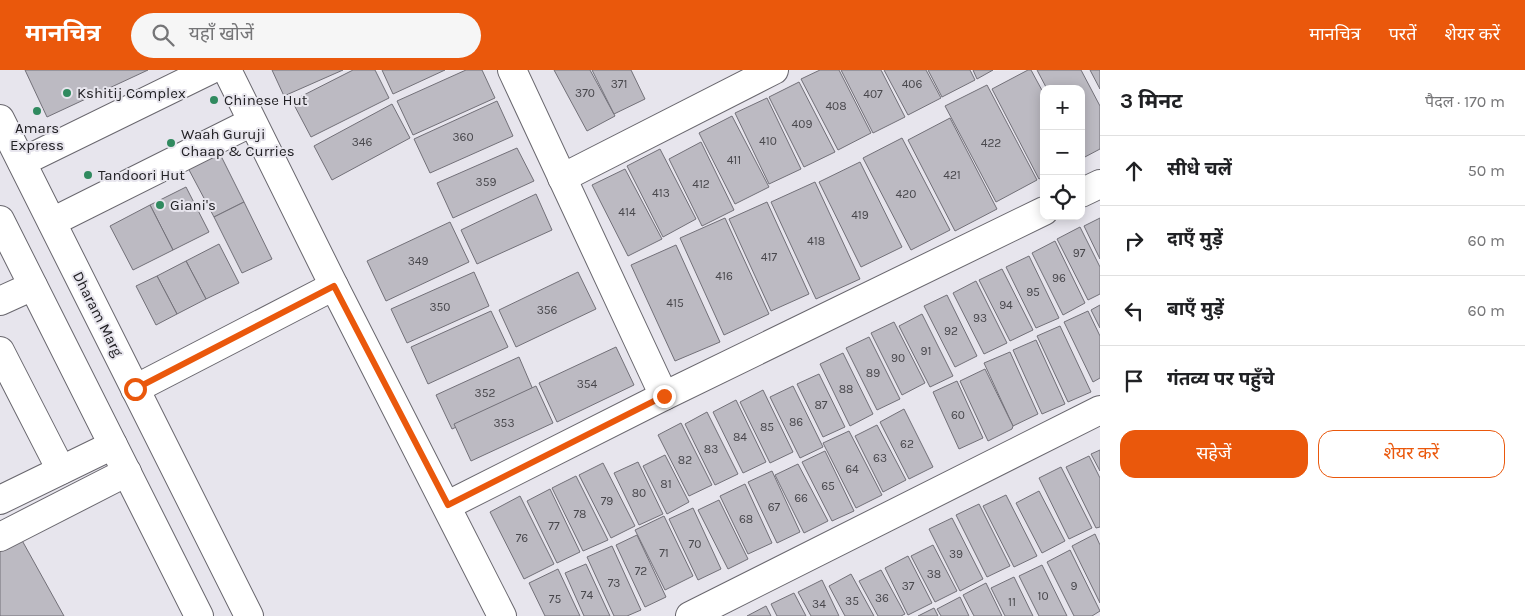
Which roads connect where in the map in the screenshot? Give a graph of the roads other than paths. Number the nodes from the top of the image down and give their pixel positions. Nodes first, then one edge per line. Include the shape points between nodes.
1 (210, 70) edge
2 (227, 70) edge
3 (512, 70) edge
4 (774, 70) edge
5 (0, 119) edge
6 (252, 122) junction
7 (22, 162) junction
8 (562, 178) junction
9 (1100, 184) edge
10 (1085, 191) edge
11 (1040, 213) edge
12 (0, 220) edge
13 (52, 222) junction
14 (33, 286) junction
15 (334, 286) junction
16 (0, 301) edge
17 (0, 351) edge
18 (135, 389) junction
19 (664, 396) junction
20 (1100, 410) edge
21 (113, 445) junction
22 (61, 470) junction
23 (127, 472) junction
24 (0, 500) edge
25 (448, 505) junction
26 (0, 536) edge
27 (199, 616) edge
28 (249, 616) edge
29 (502, 616) edge
30 (690, 616) edge

1 - 7 street
2 - 6 street
3 - 8 street
4 - 8 street
5 - 7 street, Dharam Marg
6 - 13 street
6 - 15 street
7 - 13 street, Dharam Marg
8 - 19 street
9 - 10 street
11 - 19 street
12 - 14 street
13 - 18 street, Dharam Marg
14 - 16 street
14 - 21 street
15 - 18 street
15 - 25 street
17 - 22 street
18 - 28 street, Dharam Marg
19 - 25 street
20 - 30 street
21 - 22 street
21 - 23 street
22 - 24 street
23 - 26 street
23 - 27 street
25 - 29 street

